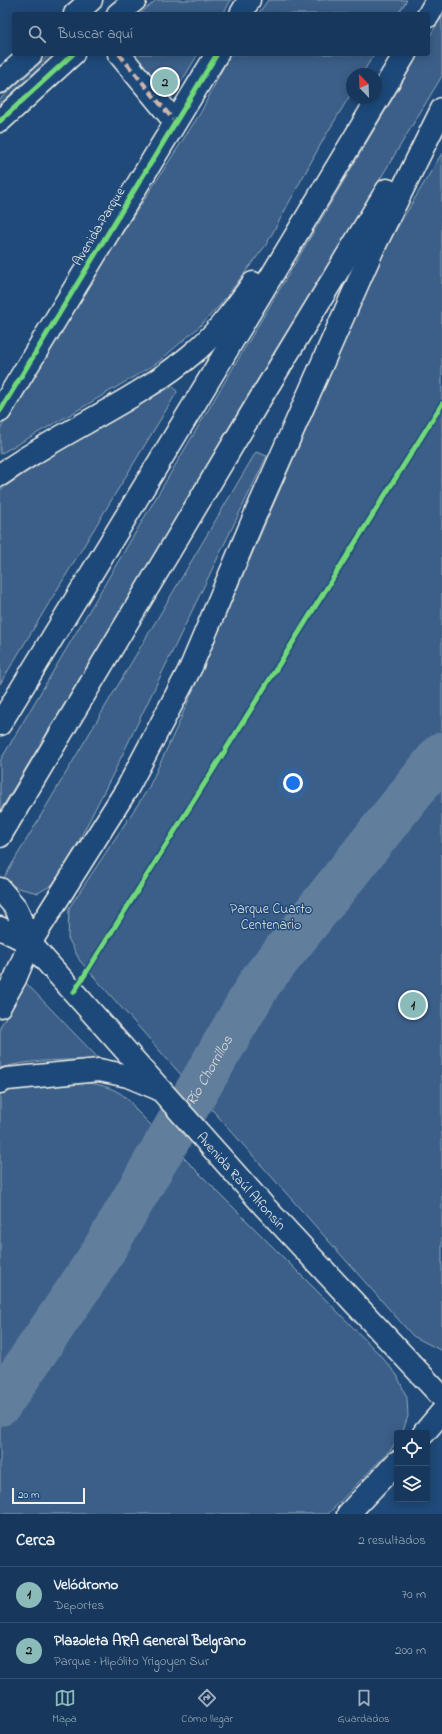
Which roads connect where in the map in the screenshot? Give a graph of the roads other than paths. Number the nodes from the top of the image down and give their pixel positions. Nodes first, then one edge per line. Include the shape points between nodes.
1 (134, 0) edge
2 (249, 0) edge
3 (437, 0) edge
4 (120, 12) edge
5 (242, 12) edge
6 (430, 12) edge
7 (29, 56) edge
8 (71, 56) edge
9 (121, 56) edge
10 (216, 56) edge
11 (404, 56) edge
12 (0, 82) edge
13 (442, 100) edge
14 (442, 109) edge
15 (0, 121) edge
16 (176, 122) junction
17 (338, 165) junction
18 (0, 411) edge
19 (0, 475) edge
20 (0, 724) edge
21 (2, 832) edge
22 (0, 889) edge
23 (0, 928) edge
24 (30, 943) junction
25 (0, 1006) edge
26 (0, 1082) edge
27 (159, 1089) junction
28 (442, 1397) edge
29 (442, 1412) edge
30 (427, 1430) edge
31 (394, 1465) edge
32 (348, 1514) edge

1 - 4 main road
2 - 5 main road
3 - 6 main road
7 - 12 main road
8 - 15 main road
9 - 16 main road
10 - 16 main road, Avenida Parque
11 - 17 main road
13 - 21 main road
14 - 24 main road via 372,251 191,667 127,789
16 - 18 main road, Avenida Parque
17 - 19 main road via 223,324 197,350 160,378
17 - 20 main road
22 - 24 main road, Avenida Raúl Alfonsín via 16,908
23 - 24 main road, Avenida Raúl Alfonsín
24 - 25 main road
24 - 27 main road, Avenida Raúl Alfonsín
26 - 27 main road via 53,1073 99,1070 128,1076
27 - 28 main road, Avenida Raúl Alfonsín
29 - 30 main road
31 - 32 main road

